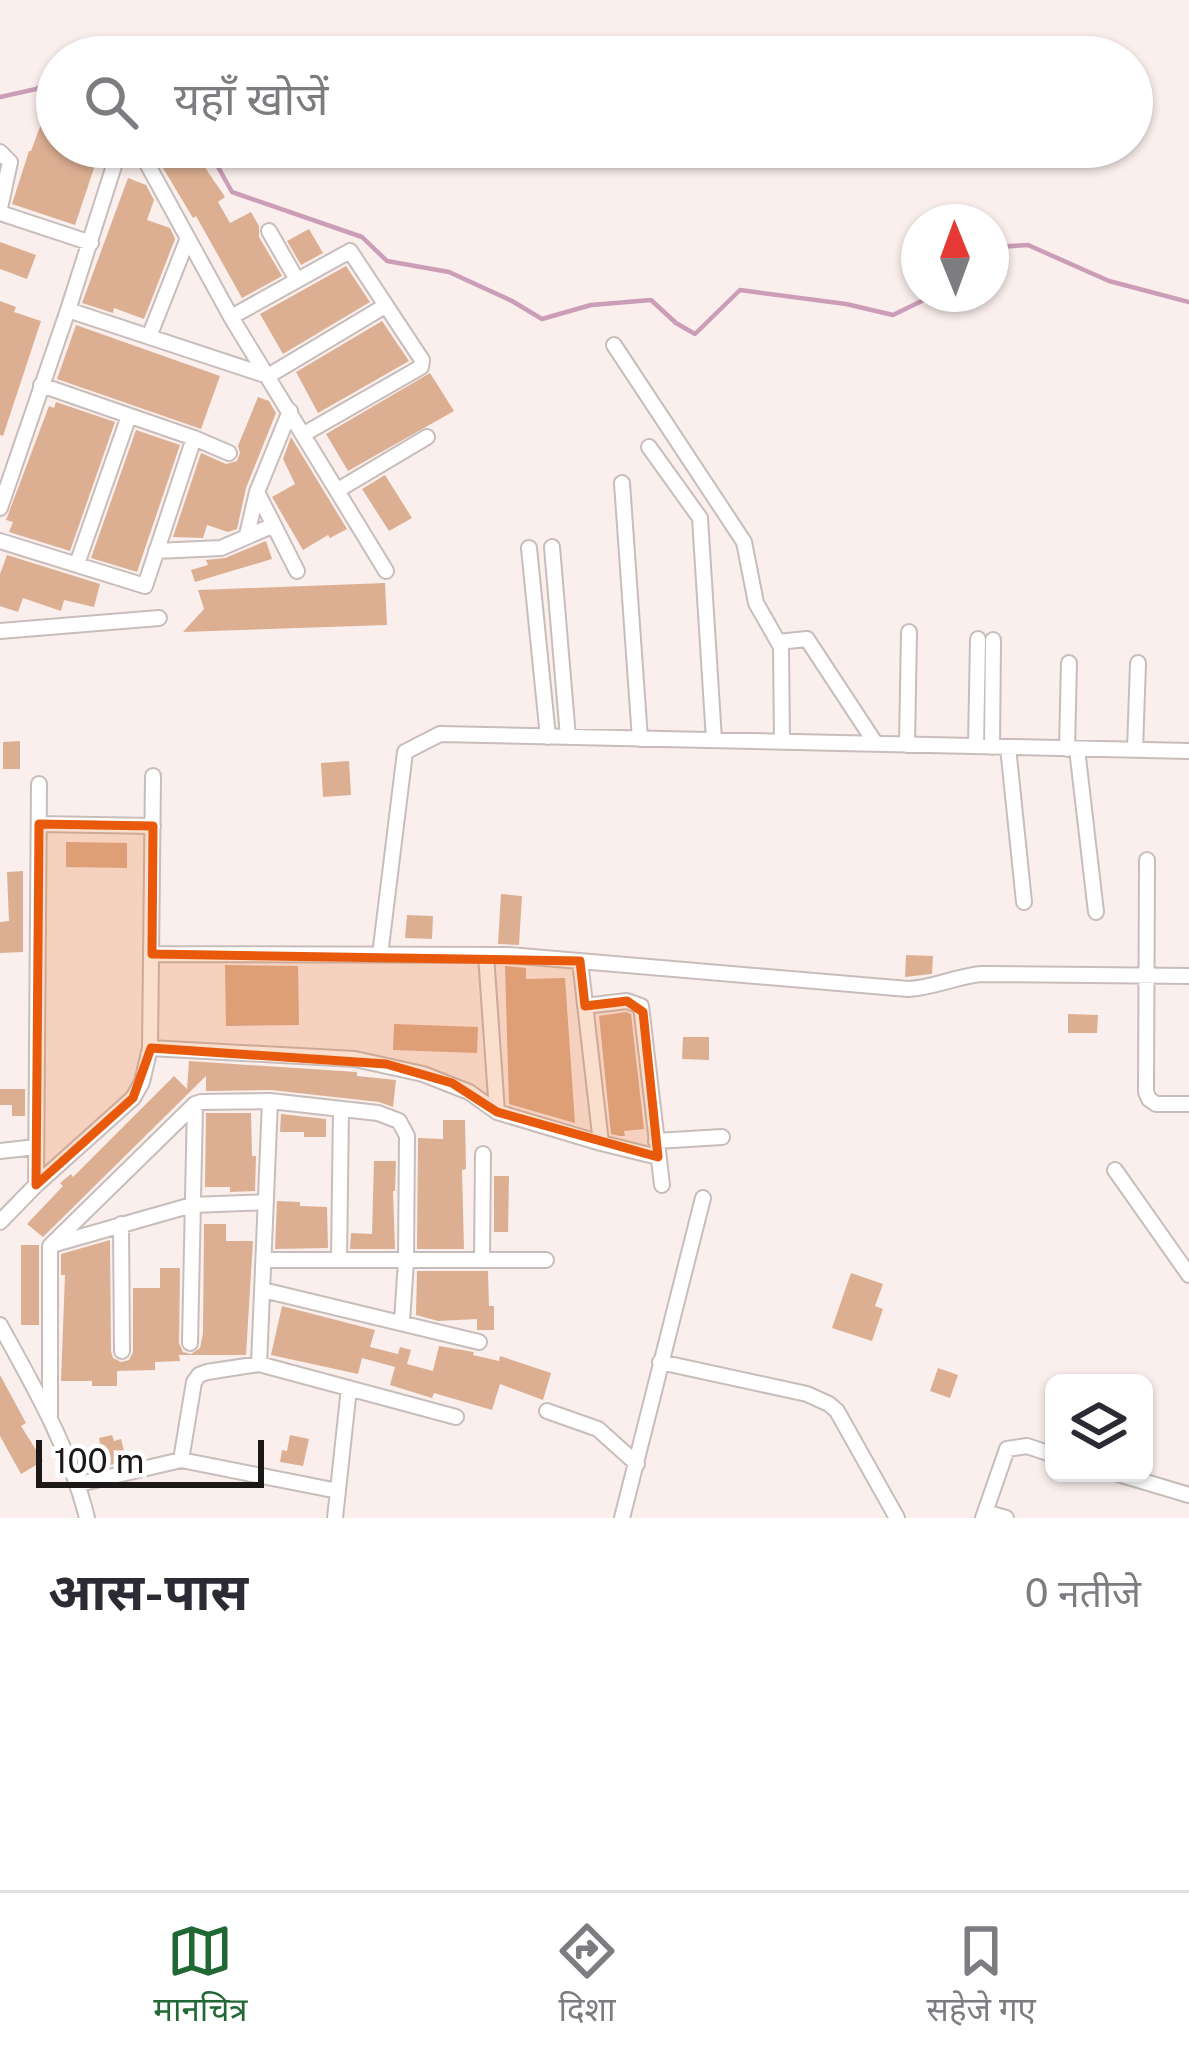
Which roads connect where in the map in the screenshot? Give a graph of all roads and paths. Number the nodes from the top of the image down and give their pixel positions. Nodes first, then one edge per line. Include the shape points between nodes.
1 (0, 152) edge
2 (114, 168) edge
3 (150, 168) edge
4 (0, 210) edge
5 (269, 231) dead end
6 (188, 238) junction
7 (91, 243) junction
8 (297, 280) junction
9 (385, 306) junction
10 (68, 310) junction
11 (232, 316) junction
12 (148, 337) junction
13 (614, 345) dead end
14 (268, 376) junction
15 (41, 385) junction
16 (290, 411) junction
17 (129, 416) junction
18 (304, 434) junction
19 (194, 437) junction
20 (427, 437) dead end
21 (649, 447) dead end
22 (229, 453) dead end
23 (622, 483) dead end
24 (338, 490) junction
25 (257, 492) junction
26 (0, 508) edge
27 (274, 525) junction
28 (247, 535) junction
29 (0, 541) edge
30 (552, 547) dead end
31 (529, 548) dead end
32 (156, 551) junction
33 (77, 564) junction
34 (297, 571) dead end
35 (386, 571) dead end
36 (159, 618) dead end
37 (0, 631) edge
38 (909, 632) dead end
39 (986, 639) dead end
40 (778, 642) junction
41 (1070, 663) dead end
42 (1138, 663) dead end
43 (548, 736) junction
44 (568, 737) junction
45 (640, 739) junction
46 (714, 740) junction
47 (782, 742) junction
48 (875, 744) junction
49 (907, 745) junction
50 (992, 747) junction
51 (1072, 749) junction
52 (1135, 750) junction
53 (1189, 751) edge
54 (153, 776) dead end
55 (39, 784) dead end
56 (39, 824) junction
57 (152, 826) junction
58 (1147, 860) dead end
59 (1024, 902) dead end
60 (1096, 912) dead end
61 (152, 954) junction
62 (380, 955) junction
63 (486, 955) junction
64 (580, 961) junction
65 (1147, 976) junction
66 (1189, 976) edge
67 (585, 1006) junction
68 (150, 1048) junction
69 (270, 1101) junction
70 (195, 1104) junction
71 (1189, 1104) edge
72 (341, 1110) junction
73 (497, 1112) junction
74 (722, 1137) dead end
75 (601, 1144) junction
76 (36, 1147) junction
77 (657, 1149) junction
78 (0, 1151) edge
79 (483, 1154) dead end
80 (1115, 1170) dead end
81 (36, 1185) junction
82 (662, 1185) dead end
83 (703, 1198) dead end
84 (266, 1202) junction
85 (192, 1205) junction
86 (0, 1222) edge
87 (121, 1224) junction
88 (50, 1246) junction
89 (263, 1260) junction
90 (339, 1260) junction
91 (406, 1260) junction
92 (482, 1260) junction
93 (546, 1260) dead end
94 (1189, 1275) edge
95 (263, 1290) junction
96 (402, 1322) junction
97 (0, 1325) edge
98 (479, 1342) dead end
99 (190, 1343) dead end
100 (122, 1351) dead end
101 (660, 1362) junction
102 (259, 1364) junction
103 (350, 1388) junction
104 (547, 1411) dead end
105 (50, 1417) junction
106 (456, 1417) dead end
107 (1045, 1452) edge
108 (181, 1460) junction
109 (637, 1464) junction
110 (1145, 1482) edge
111 (79, 1484) junction
112 (338, 1491) junction
113 (1189, 1495) edge
114 (984, 1515) edge
115 (87, 1518) edge
116 (335, 1518) edge
117 (622, 1518) edge
118 (897, 1518) edge
119 (1006, 1518) edge

1 - 4 street via 10,162
2 - 7 street
3 - 6 street
4 - 7 street
5 - 8 street
6 - 11 street
6 - 12 street
7 - 10 street
8 - 9 street via 350,250
8 - 11 street
9 - 14 street
9 - 18 street via 421,367
10 - 12 street
10 - 15 street
11 - 14 street
12 - 14 street
13 - 40 street via 744,542 756,603
14 - 16 street
15 - 17 street
15 - 26 street
16 - 18 street
16 - 25 street
17 - 19 street
17 - 33 street
18 - 24 street
19 - 22 street
19 - 32 street
20 - 24 street
21 - 46 street via 700,518
23 - 45 street
24 - 35 street
25 - 27 street
25 - 28 street
27 - 28 street
27 - 34 street
28 - 32 street via 221,548
29 - 33 street
30 - 44 street
31 - 43 street
32 - 33 street via 145,586
36 - 37 street
38 - 49 street
39 - 50 street
40 - 47 street
40 - 48 street via 806,639
41 - 51 street
42 - 52 street
43 - 44 street
43 - 62 street via 440,734 405,752
44 - 45 street
45 - 46 street
46 - 47 street
47 - 48 street
48 - 49 street
49 - 50 street
50 - 51 street
50 - 59 street
51 - 52 street
51 - 60 street
52 - 53 street
54 - 57 street
55 - 56 street
56 - 57 street
56 - 76 street
57 - 61 street
58 - 65 street
61 - 62 street
61 - 68 street
62 - 63 street
63 - 64 street
63 - 73 street
64 - 65 street via 908,988 982,974
64 - 67 street
65 - 66 street
65 - 71 street via 1147,1096 1156,1104
67 - 75 street
67 - 77 street via 640,1006
68 - 73 street via 386,1064 452,1083
68 - 81 street via 133,1098
69 - 70 street
69 - 72 street
69 - 84 street
70 - 85 street
70 - 88 street
72 - 90 street
72 - 91 street via 390,1116 403,1126
73 - 75 street
74 - 77 street
75 - 77 street
76 - 78 street
76 - 81 street
77 - 82 street
79 - 92 street
80 - 94 street
81 - 86 street
83 - 101 street
84 - 85 street
84 - 89 street
85 - 87 street
85 - 99 street
87 - 88 street
87 - 100 street
88 - 105 street
89 - 90 street
89 - 95 street
90 - 91 street
91 - 92 street
91 - 96 street
92 - 93 street
95 - 96 street
95 - 102 street
96 - 98 street
97 - 105 street
101 - 109 street
101 - 118 street via 830,1404
102 - 103 street
102 - 108 street via 199,1375
103 - 106 street
103 - 112 street
104 - 109 street via 598,1429
105 - 111 street
107 - 114 street via 1007,1449
108 - 111 street
108 - 112 street
109 - 117 street
110 - 113 street
111 - 115 street
112 - 116 street
114 - 119 street

